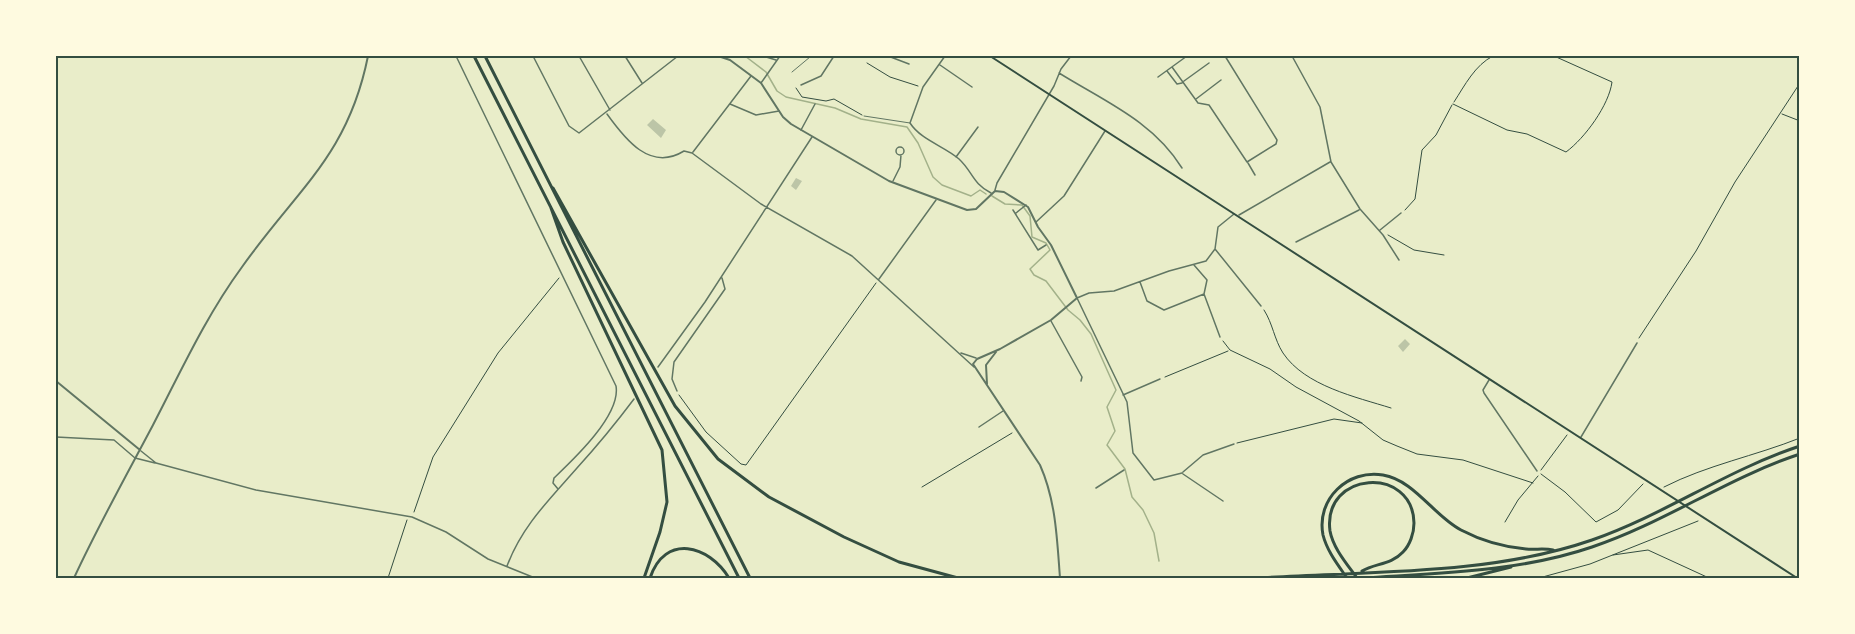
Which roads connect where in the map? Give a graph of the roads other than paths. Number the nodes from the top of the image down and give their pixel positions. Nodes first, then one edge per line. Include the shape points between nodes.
1 (368, 56) edge
2 (456, 56) edge
3 (474, 56) edge
4 (485, 56) edge
5 (533, 56) edge
6 (579, 56) edge
7 (625, 56) edge
8 (678, 56) edge
9 (718, 56) edge
10 (763, 56) edge
11 (780, 56) edge
12 (834, 56) edge
13 (888, 56) edge
14 (945, 56) edge
15 (990, 56) edge
16 (1071, 56) edge
17 (1186, 56) edge
18 (1225, 56) edge
19 (1292, 56) edge
20 (810, 57) dead end
21 (777, 61) junction
22 (1209, 63) dead end
23 (909, 64) dead end
24 (939, 65) junction
25 (1172, 67) junction
26 (1167, 70) junction
27 (792, 72) dead end
28 (1059, 73) junction
29 (751, 76) junction
30 (1158, 77) dead end
31 (1221, 80) dead end
32 (1183, 82) junction
33 (642, 83) junction
34 (761, 83) junction
35 (801, 85) dead end
36 (972, 87) dead end
37 (1049, 93) junction
38 (1196, 99) junction
39 (729, 103) junction
40 (815, 105) dead end
41 (610, 111) junction
42 (779, 111) junction
43 (607, 114) junction
44 (864, 116) road end
45 (910, 123) junction
46 (978, 127) dead end
47 (801, 130) junction
48 (1105, 130) junction
49 (812, 136) junction
50 (692, 153) junction
51 (901, 155) dead end
52 (956, 157) junction
53 (1247, 162) junction
54 (1331, 162) junction
55 (1182, 168) dead end
56 (1255, 175) dead end
57 (892, 182) junction
58 (553, 188) junction
59 (993, 192) junction
60 (936, 200) junction
61 (551, 206) junction
62 (1026, 206) junction
63 (767, 208) junction
64 (1360, 209) junction
65 (1013, 210) dead end
66 (1015, 213) junction
67 (1401, 213) road end
68 (1234, 214) junction
69 (1238, 216) junction
70 (1035, 222) junction
71 (1379, 231) junction
72 (1296, 242) dead end
73 (1046, 245) dead end
74 (1215, 249) junction
75 (1399, 260) dead end
76 (1194, 264) junction
77 (721, 276) junction
78 (879, 279) junction
79 (1139, 282) junction
80 (1204, 294) junction
81 (1077, 298) junction
82 (1261, 306) road end
83 (1051, 320) junction
84 (1220, 337) road end
85 (1636, 343) road end
86 (1000, 349) junction
87 (960, 353) junction
88 (978, 358) junction
89 (986, 366) junction
90 (658, 367) dead end
91 (975, 369) junction
92 (1160, 379) road end
93 (1490, 380) junction
94 (56, 381) edge
95 (1081, 381) dead end
96 (988, 387) junction
97 (677, 391) road end
98 (1123, 395) junction
99 (634, 399) dead end
100 (1004, 411) junction
101 (979, 427) dead end
102 (123, 436) junction
103 (56, 437) edge
104 (1580, 438) junction
105 (119, 442) junction
106 (1234, 444) road end
107 (1800, 447) edge
108 (140, 450) junction
109 (1800, 454) edge
110 (135, 458) junction
111 (156, 463) junction
112 (1124, 470) dead end
113 (1538, 472) road end
114 (1182, 473) junction
115 (1096, 488) dead end
116 (558, 489) junction
117 (1223, 501) dead end
118 (1555, 550) junction
119 (1513, 566) junction
120 (506, 567) junction
121 (1360, 573) junction
122 (74, 579) edge
123 (535, 579) edge
124 (644, 579) edge
125 (650, 579) edge
126 (729, 579) edge
127 (739, 579) edge
128 (750, 579) edge
129 (958, 579) edge
130 (1060, 579) edge
131 (1257, 579) edge
132 (1347, 579) edge
133 (1357, 579) edge
134 (1363, 579) edge
135 (1467, 579) edge
136 (1797, 579) edge

1 - 108 street via 354,110 342,135 206,322
2 - 116 street via 612,373 617,395 614,405 587,444 554,478
3 - 61 highway
4 - 58 highway
5 - 43 street via 575,131 585,131
6 - 41 street
7 - 33 street
8 - 33 street
9 - 29 street
10 - 21 street
11 - 21 street
12 - 35 street via 821,76
13 - 23 street
14 - 24 street
15 - 37 main road
16 - 28 street
17 - 25 street
18 - 53 street via 1277,140
19 - 54 street via 1320,107
20 - 27 lane
21 - 34 street
22 - 32 street
24 - 36 street
24 - 45 street via 923,87
25 - 26 street
25 - 32 street
26 - 30 street
26 - 32 street via 1177,84
28 - 37 street
28 - 55 street via 1146,125 1160,137
29 - 34 street
29 - 39 street
31 - 38 street
32 - 38 street
33 - 41 street
34 - 42 street
37 - 48 main road
37 - 59 street
38 - 53 street via 1209,105
39 - 42 street via 756,115
39 - 50 street
40 - 47 street
41 - 43 street
42 - 47 street
43 - 50 street via 631,144 646,154 658,157 685,150
44 - 45 lane
45 - 52 street via 921,135
46 - 52 street
47 - 49 street
48 - 68 main road
48 - 70 street via 1064,196
49 - 57 street
49 - 63 street
50 - 63 street
51 - 57 street
52 - 59 street via 976,185
53 - 56 street
54 - 64 street
54 - 69 street
57 - 60 street
58 - 128 highway
58 - 129 highway via 675,406 718,459 769,497 844,537 899,562
59 - 60 street via 970,210
59 - 62 street via 1004,192
60 - 78 street
61 - 124 highway via 563,242 662,450 667,479 665,515
61 - 127 highway
62 - 66 street
62 - 70 street
63 - 77 street
63 - 78 street via 852,256
64 - 71 street
64 - 72 street
65 - 66 street
66 - 73 street via 1038,250
67 - 71 street
68 - 69 main road
68 - 74 street via 1218,228
69 - 93 main road
70 - 81 street
71 - 75 street
74 - 76 street via 1206,261
74 - 82 street
76 - 79 street
76 - 80 street via 1207,280
77 - 90 street
77 - 97 street via 725,289 674,362 672,379
78 - 87 street
79 - 80 street via 1147,301 1164,310
79 - 81 street
80 - 84 street
81 - 83 street
81 - 98 street
83 - 86 street
83 - 95 street
85 - 104 street
86 - 88 street
86 - 89 street
87 - 88 street
87 - 91 street
88 - 89 street
88 - 91 street
89 - 91 street
89 - 96 street
91 - 96 street
92 - 98 street
93 - 104 main road
93 - 113 street via 1484,393
94 - 102 street
96 - 100 street
98 - 114 street via 1137,459 1154,480
99 - 116 street
100 - 101 street
100 - 130 street via 1047,482 1054,509
102 - 105 street
102 - 108 street
103 - 105 street
104 - 136 main road
105 - 110 street
106 - 114 street via 1203,455
107 - 118 highway via 1644,519
108 - 110 street
108 - 111 street
109 - 119 highway via 1622,536 1568,555
110 - 111 street
110 - 122 street
111 - 120 street via 256,490 412,517
112 - 115 street
114 - 117 street
116 - 120 street via 525,528
118 - 121 highway via 1489,562
118 - 132 highway via 1511,547 1476,537 1442,518 1397,480 1372,474 1338,487 1326,504 1323,533
119 - 134 highway
119 - 135 highway
120 - 123 street
121 - 131 highway
121 - 133 highway via 1404,552 1413,531 1412,512 1399,492 1383,483 1366,482 1348,489 1331,513 1330,531
125 - 126 highway via 667,555 690,549 713,557

